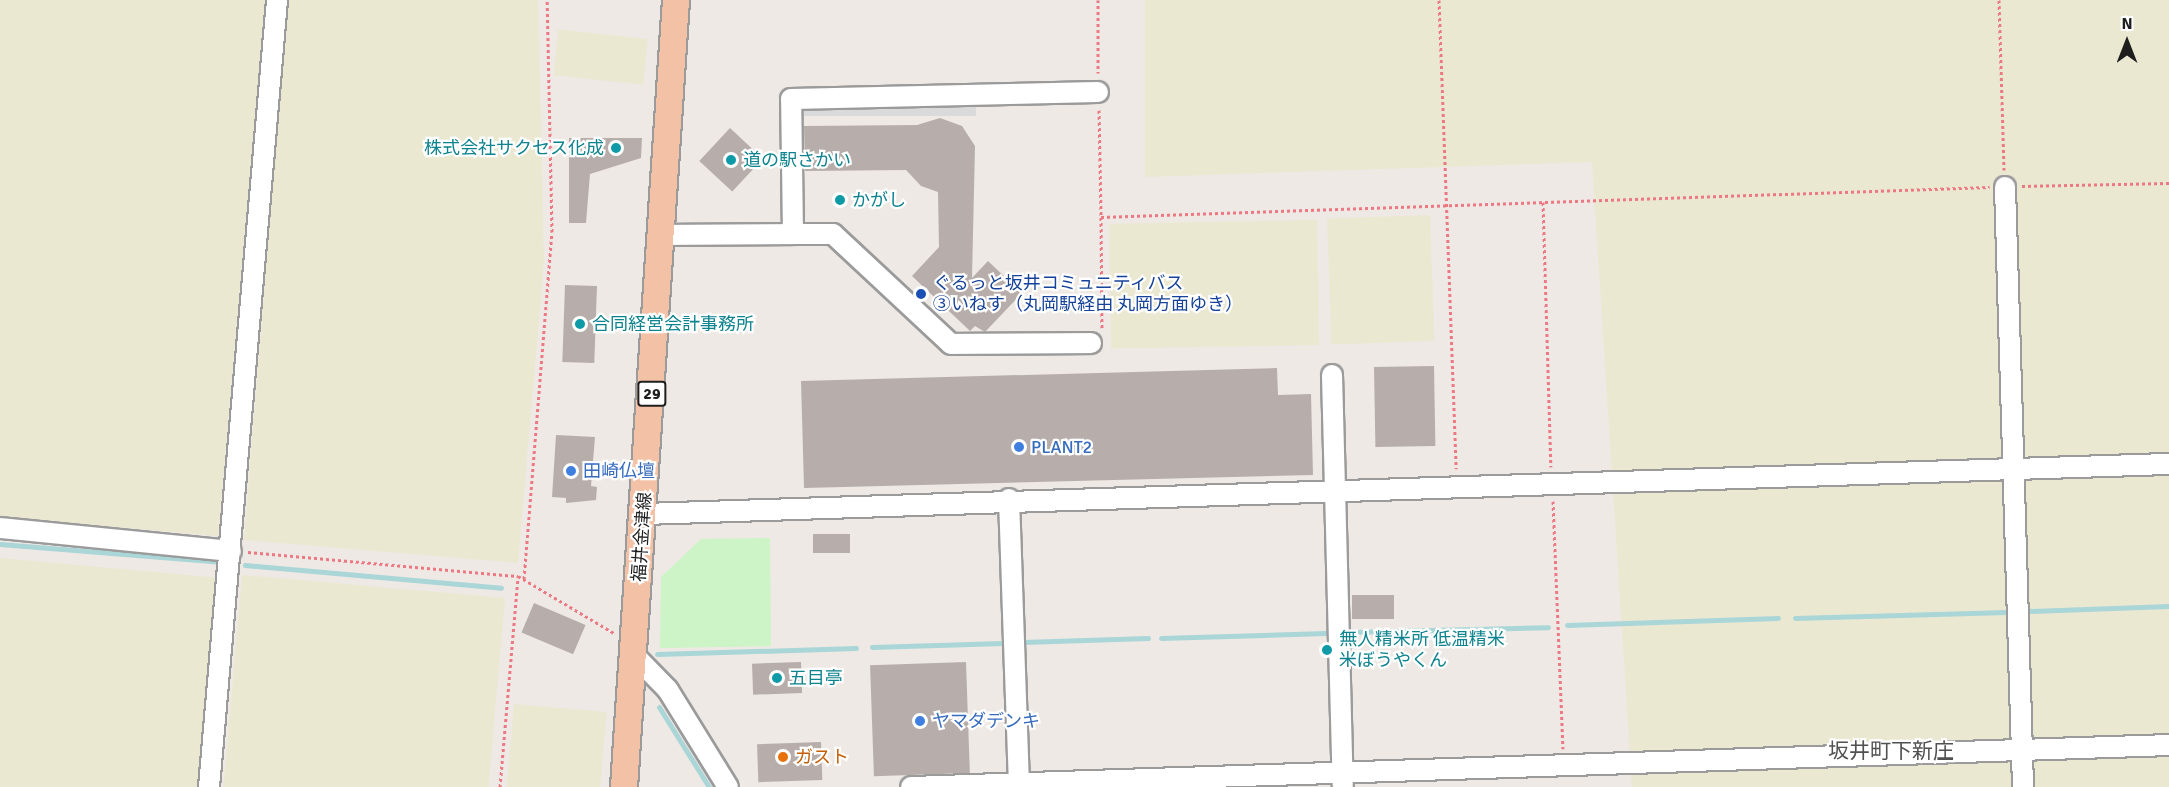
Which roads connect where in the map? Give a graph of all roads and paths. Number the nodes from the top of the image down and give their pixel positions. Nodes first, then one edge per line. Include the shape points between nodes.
1 (277, 0) edge
2 (547, 0) edge
3 (676, 0) edge
4 (1098, 0) edge
5 (1439, 0) edge
6 (1999, 0) edge
7 (1098, 92) junction
8 (2169, 183) edge
9 (2005, 187) junction
10 (1444, 206) junction
11 (1101, 217) junction
12 (664, 234) junction
13 (794, 234) junction
14 (1096, 337) joint
15 (1332, 375) dead end
16 (2169, 464) edge
17 (2010, 468) junction
18 (1457, 485) junction
19 (1334, 489) junction
20 (1009, 499) junction
21 (644, 514) junction
22 (0, 528) edge
23 (231, 551) junction
24 (518, 576) junction
25 (524, 579) junction
26 (633, 654) junction
27 (2169, 745) edge
28 (2021, 750) junction
29 (1343, 780) edge
30 (1249, 782) edge
31 (1019, 783) junction
32 (209, 787) edge
33 (500, 787) edge
34 (624, 787) edge
35 (728, 787) edge
36 (911, 787) edge
37 (2022, 787) edge

1 - 23 street
2 - 25 path via 552,232
3 - 12 main road, 福井金津線 / 29
4 - 7 path
5 - 10 path
6 - 9 path
7 - 11 path
7 - 13 street via 791,99
8 - 9 path
9 - 10 path
9 - 17 street
10 - 11 path
10 - 18 path
11 - 14 path
12 - 13 street
12 - 21 main road, 福井金津線 / 29
13 - 14 street via 833,234 951,344
15 - 19 street
16 - 17 street
17 - 18 street
17 - 28 street
18 - 19 street
19 - 20 street
19 - 29 street
20 - 21 street
20 - 31 street
21 - 26 main road, 福井金津線 / 29
22 - 23 street
23 - 24 path
23 - 32 street
24 - 25 path
24 - 33 path
25 - 26 path via 603,622
26 - 34 main road, 福井金津線 / 29
26 - 35 street via 668,690
27 - 28 street
28 - 29 street
28 - 37 street
29 - 30 street
30 - 31 street
31 - 36 street

